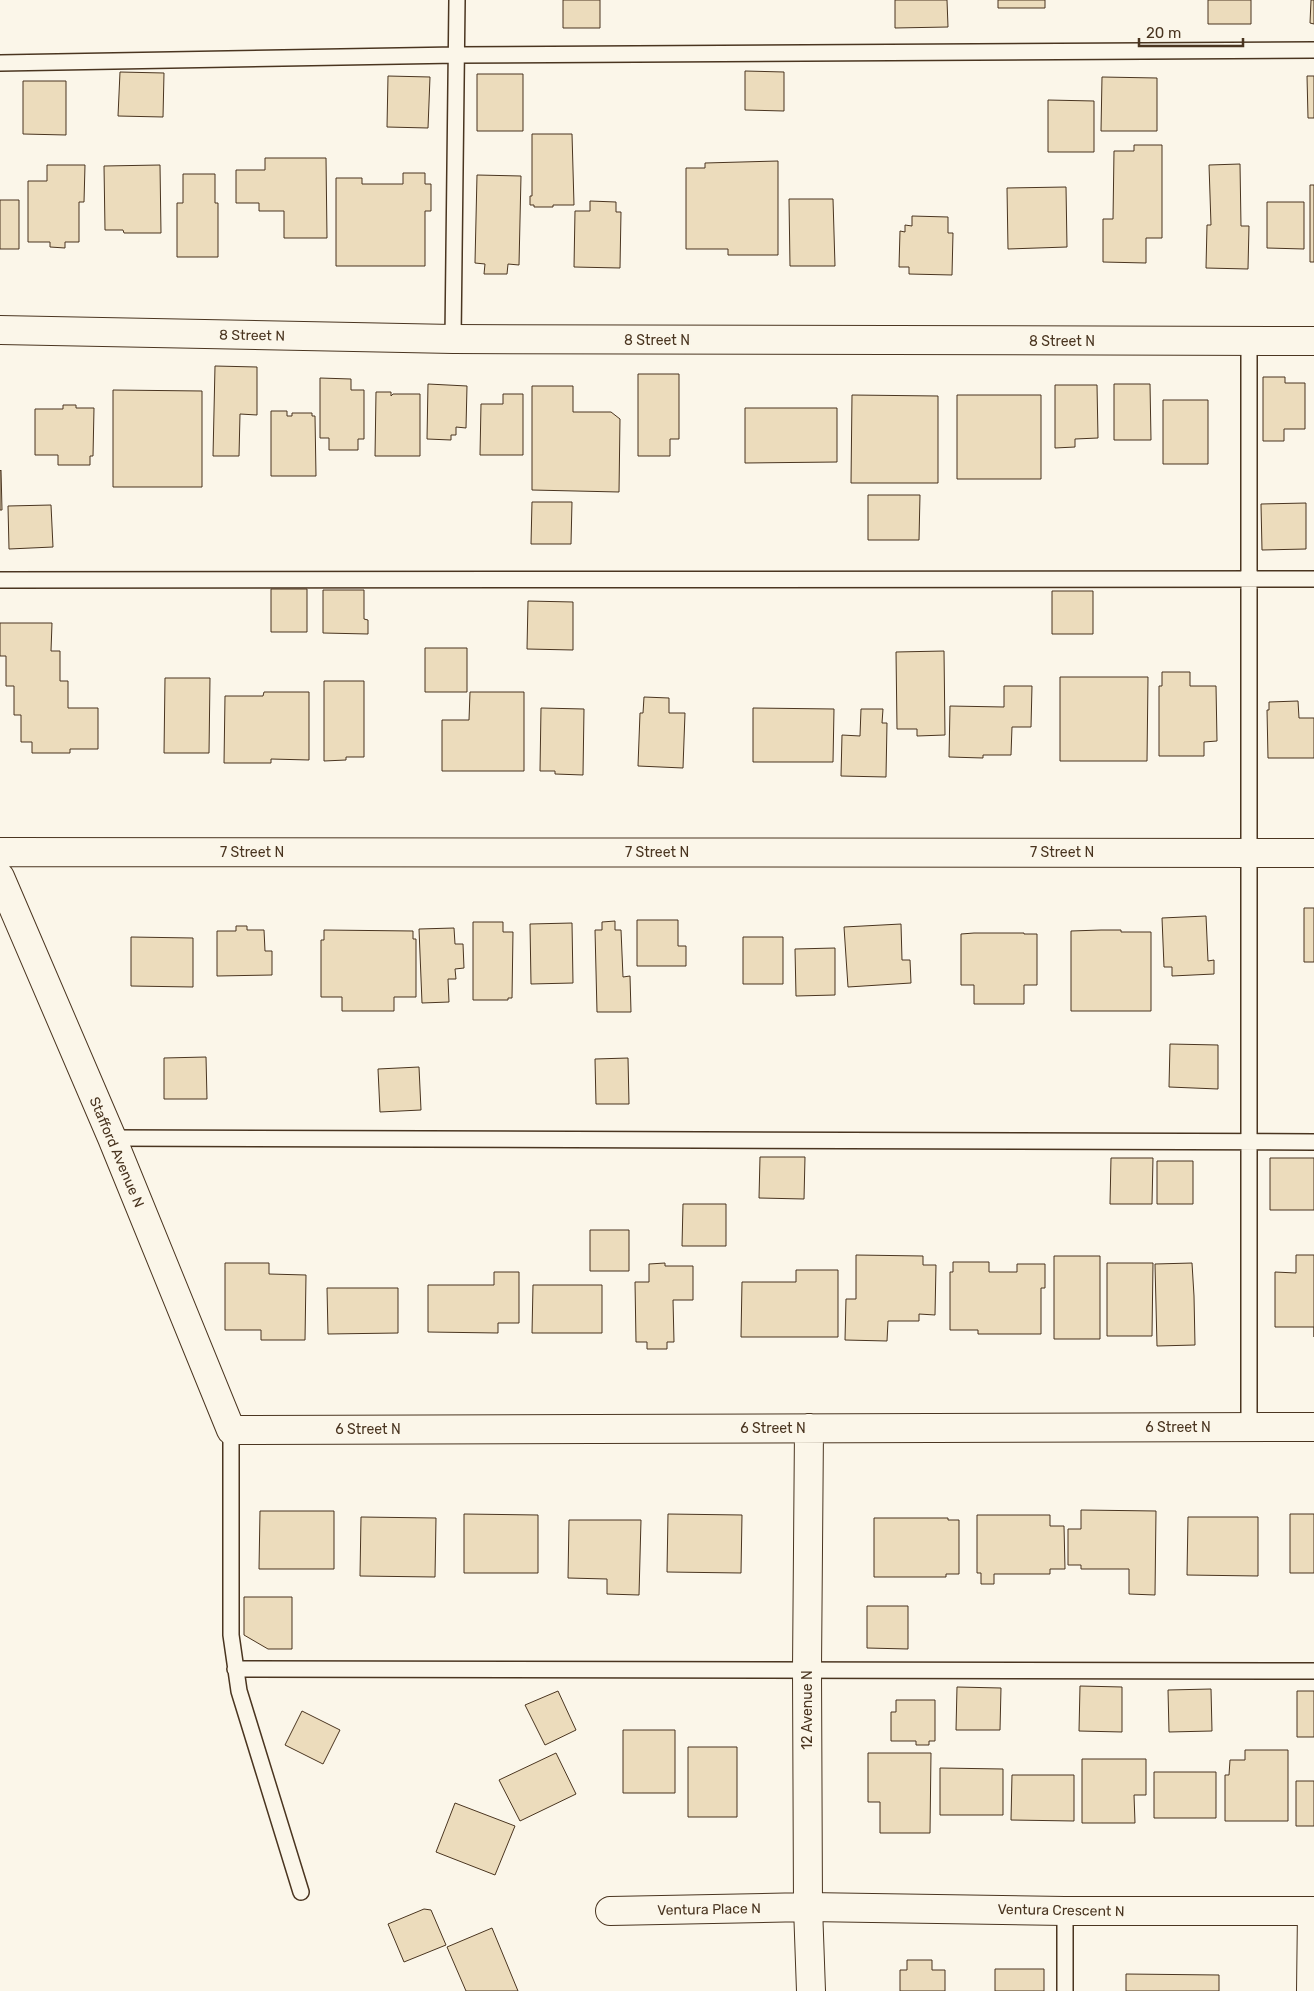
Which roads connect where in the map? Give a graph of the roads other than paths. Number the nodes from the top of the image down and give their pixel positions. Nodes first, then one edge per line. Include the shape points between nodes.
1 (457, 0) edge
2 (1314, 50) edge
3 (457, 55) junction
4 (0, 63) edge
5 (0, 330) edge
6 (453, 340) junction
7 (1249, 341) junction
8 (1314, 342) edge
9 (1249, 579) junction
10 (1314, 579) edge
11 (0, 580) edge
12 (0, 852) edge
13 (1249, 852) junction
14 (1314, 853) edge
15 (0, 877) edge
16 (112, 1138) junction
17 (1249, 1141) junction
18 (1314, 1142) edge
19 (1249, 1427) junction
20 (1314, 1427) edge
21 (809, 1428) junction
22 (231, 1430) junction
23 (235, 1669) junction
24 (807, 1669) junction
25 (1314, 1671) edge
26 (301, 1892) dead end
27 (808, 1907) junction
28 (610, 1911) dead end
29 (1065, 1911) junction
30 (1313, 1911) edge
31 (811, 1991) edge
32 (1065, 1991) edge
33 (1310, 1991) edge

1 - 3 lane
2 - 3 lane
3 - 4 lane
3 - 6 lane
5 - 6 street, 8 Street N
6 - 7 street, 8 Street N
7 - 8 street, 8 Street N
7 - 9 lane
9 - 10 lane
9 - 11 lane
9 - 13 lane
12 - 13 street, 7 Street N
13 - 14 street, 7 Street N
13 - 17 lane
15 - 16 street, Stafford Avenue N
16 - 17 lane
16 - 22 street, Stafford Avenue N
17 - 18 lane
17 - 19 lane
19 - 20 street, 6 Street N
19 - 21 street, 6 Street N
21 - 22 street, 6 Street N
21 - 24 street, 12 Avenue N
22 - 23 lane via 231,1635
23 - 24 lane
23 - 26 lane
24 - 25 lane
24 - 27 street, 12 Avenue N
27 - 28 street, Ventura Place N
27 - 29 street, Ventura Crescent N
27 - 31 street, 12 Avenue N
29 - 30 street, Ventura Crescent N
29 - 32 lane
30 - 33 street

